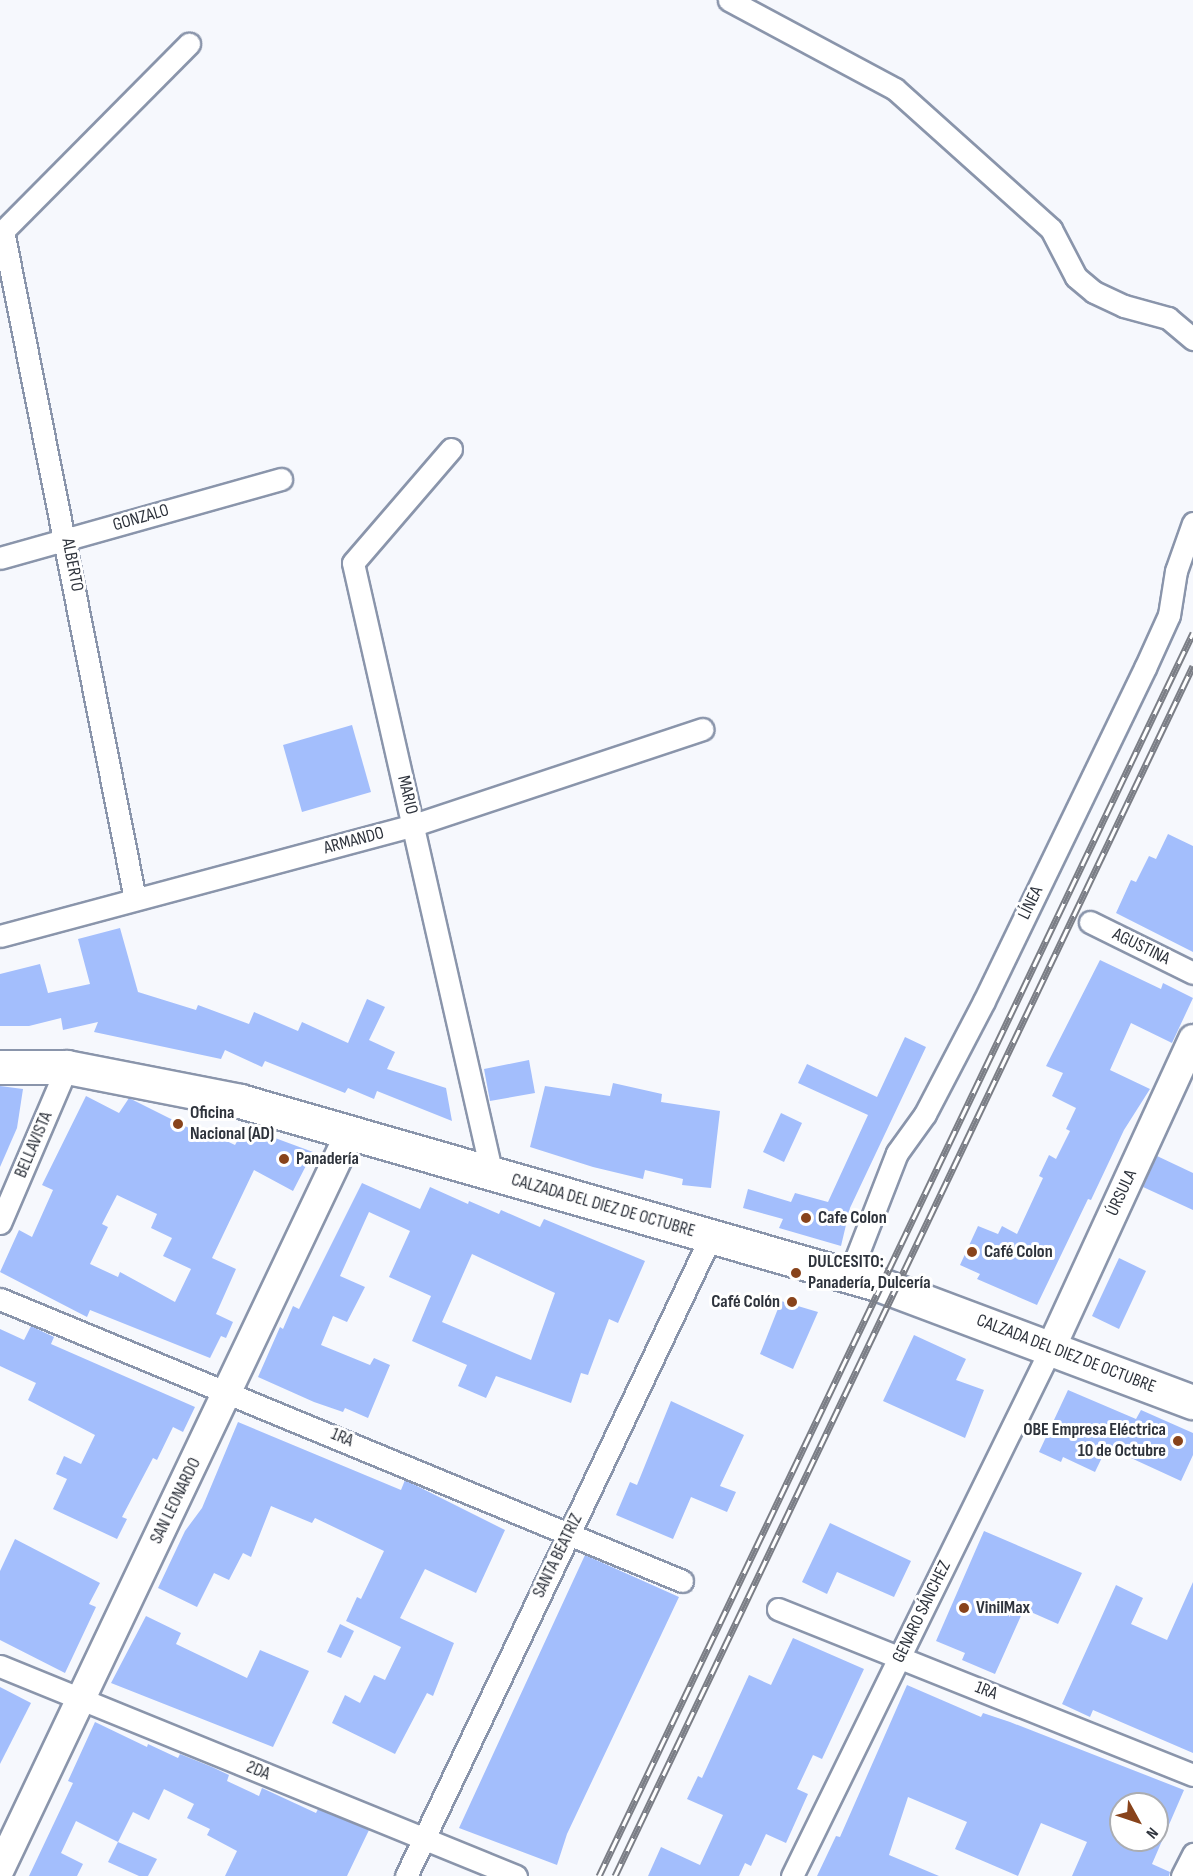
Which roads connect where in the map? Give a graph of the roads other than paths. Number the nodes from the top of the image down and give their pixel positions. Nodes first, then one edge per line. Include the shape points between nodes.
1 (729, 0) edge
2 (189, 44) dead end
3 (2, 231) edge
4 (1193, 339) edge
5 (451, 449) dead end
6 (281, 478) dead end
7 (1193, 523) edge
8 (67, 539) junction
9 (0, 558) edge
10 (702, 729) dead end
11 (414, 825) junction
12 (135, 899) junction
13 (1090, 922) dead end
14 (0, 936) edge
15 (1193, 973) edge
16 (1193, 1039) edge
17 (0, 1066) edge
18 (67, 1067) junction
19 (350, 1132) junction
20 (492, 1175) junction
21 (0, 1223) edge
22 (711, 1236) junction
23 (849, 1276) junction
24 (0, 1299) edge
25 (1051, 1348) junction
26 (229, 1390) junction
27 (1193, 1402) edge
28 (569, 1534) junction
29 (682, 1581) dead end
30 (778, 1609) dead end
31 (900, 1656) junction
32 (0, 1666) edge
33 (81, 1700) junction
34 (1193, 1775) edge
35 (424, 1837) junction
36 (1193, 1854) edge
37 (0, 1869) edge
38 (406, 1876) edge
39 (516, 1876) edge
40 (792, 1876) edge
41 (1182, 1876) edge

1 - 4 street via 895,89 1051,229 1076,277 1094,292 1124,306 1168,318
2 - 3 street
3 - 8 street, ALBERTO
5 - 11 street, MARIO via 353,563
6 - 8 street, GONZALO
7 - 23 street, LÍNEA via 1176,571 1169,615 1145,668 984,1001 925,1114 897,1153
8 - 9 street, GONZALO
8 - 12 street, ALBERTO
10 - 11 street, ARMANDO
11 - 12 street, ARMANDO
11 - 20 street, MARIO
12 - 14 street, ARMANDO
13 - 15 street, AGUSTINA
16 - 25 street, ÚRSULA
17 - 18 main road, CALZADA DEL DIEZ DE OCTUBRE
18 - 19 main road, CALZADA DEL DIEZ DE OCTUBRE via 240,1101
18 - 21 street, BELLAVISTA
19 - 20 main road, CALZADA DEL DIEZ DE OCTUBRE
19 - 26 street, SAN LEONARDO
20 - 22 main road, CALZADA DEL DIEZ DE OCTUBRE
22 - 23 main road, CALZADA DEL DIEZ DE OCTUBRE
22 - 28 street, SANTA BEATRIZ
23 - 25 main road, CALZADA DEL DIEZ DE OCTUBRE
24 - 26 street, 1RA
25 - 27 main road, CALZADA DEL DIEZ DE OCTUBRE
25 - 31 street, GENARO SÁNCHEZ
26 - 28 street, 1RA
26 - 33 street, SAN LEONARDO
28 - 29 street, 1RA
28 - 35 street, SANTA BEATRIZ
30 - 31 street, 1RA
31 - 34 street, 1RA
31 - 40 street, GENARO SÁNCHEZ
32 - 33 street, 2DA
33 - 35 street, 2DA
33 - 37 street, SAN LEONARDO
35 - 38 street, SANTA BEATRIZ
35 - 39 street, 2DA
36 - 41 street

